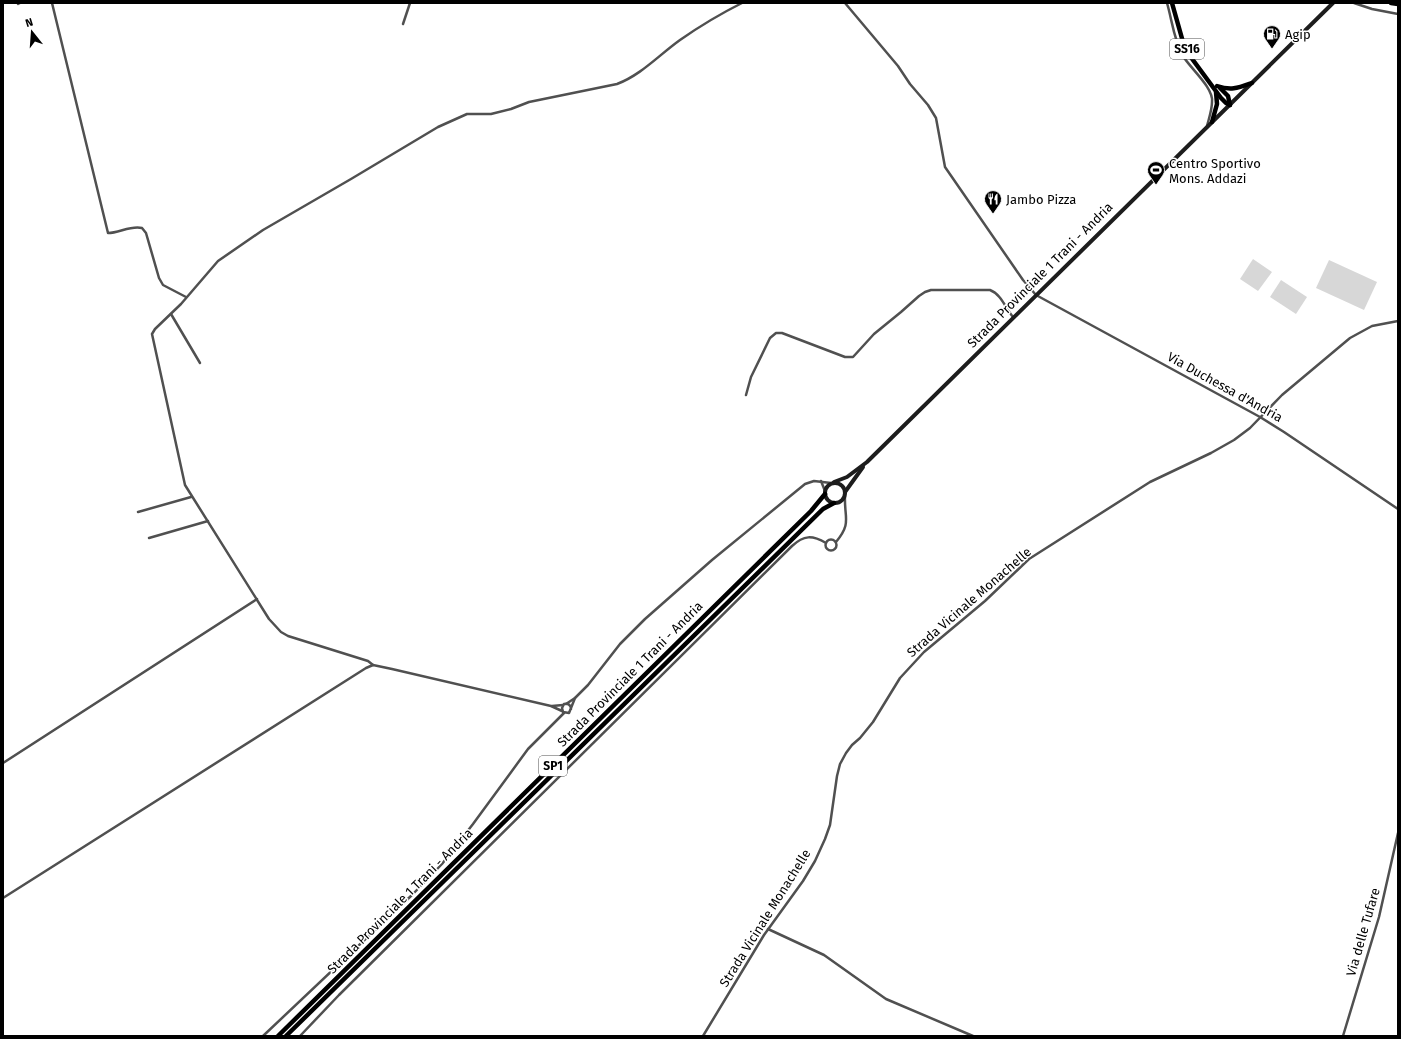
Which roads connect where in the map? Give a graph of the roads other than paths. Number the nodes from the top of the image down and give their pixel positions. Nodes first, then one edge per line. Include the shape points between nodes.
1 (52, 3) edge
2 (410, 3) edge
3 (742, 3) edge
4 (845, 3) edge
5 (1167, 3) edge
6 (1172, 3) edge
7 (1175, 3) edge
8 (1333, 3) edge
9 (1354, 3) edge
10 (1391, 3) edge
11 (1398, 4) edge
12 (1174, 13) junction
13 (1398, 14) edge
14 (403, 24) dead end
15 (1252, 82) junction
16 (1216, 88) junction
17 (1230, 105) junction
18 (1212, 122) junction
19 (1207, 127) junction
20 (1036, 295) junction
21 (186, 298) junction
22 (171, 314) junction
23 (1014, 317) junction
24 (1398, 321) edge
25 (200, 363) dead end
26 (746, 395) dead end
27 (1260, 417) junction
28 (867, 462) junction
29 (821, 481) junction
30 (833, 483) junction
31 (825, 492) junction
32 (845, 494) junction
33 (191, 497) junction
34 (834, 503) junction
35 (1398, 509) edge
36 (138, 512) dead end
37 (208, 521) junction
38 (149, 538) dead end
39 (836, 542) junction
40 (826, 543) junction
41 (257, 600) junction
42 (373, 665) junction
43 (575, 698) junction
44 (564, 704) junction
45 (551, 706) junction
46 (571, 708) junction
47 (563, 712) junction
48 (3, 763) edge
49 (1398, 833) edge
50 (3, 898) edge
51 (768, 929) junction
52 (263, 1036) edge
53 (278, 1036) edge
54 (286, 1036) edge
55 (300, 1036) edge
56 (704, 1036) edge
57 (973, 1036) edge
58 (1343, 1036) edge

1 - 21 street via 108,233 142,228 146,233 159,278 163,284
2 - 14 street
3 - 21 street via 709,20 629,80 529,102 491,114 467,114 438,127 254,236 218,261
4 - 20 street via 928,105 936,118 945,167
5 - 19 street via 1183,56 1208,87 1212,96
6 - 12 highway, SS16
7 - 12 highway, SS16
8 - 15 main road, SP1
9 - 13 street
10 - 11 highway
12 - 16 highway, SS16 via 1190,56
15 - 16 highway, SS16 via 1239,88
15 - 17 main road, SP1
16 - 17 highway, SS16 via 1223,101
16 - 17 highway, SS16 via 1228,96
16 - 18 highway via 1217,104
17 - 18 main road, Strada Provinciale 1 Trani - Andria / SP1
18 - 19 main road, Strada Provinciale 1 Trani - Andria / SP1
19 - 20 main road, Strada Provinciale 1 Trani - Andria / SP1
20 - 23 main road, Strada Provinciale 1 Trani - Andria / SP1
20 - 27 street, Via Duchessa d'Andria
21 - 22 street
22 - 25 street
22 - 33 street via 152,334 180,467
23 - 26 street via 997,294 990,290 931,290 919,296 874,334 853,357 844,357 776,333 770,338 751,377
23 - 28 main road, Strada Provinciale 1 Trani - Andria / SP1
24 - 27 street, Strada Vicinale Monachelle via 1372,326 1350,338 1282,395
27 - 35 street, Via Duchessa d'Andria
27 - 51 street, Strada Vicinale Monachelle via 1234,440 1150,482 1029,560 924,652 900,678 873,722 852,745 840,764 830,825 825,839 803,881
28 - 30 main road, Strada Provinciale 1 Trani - Andria / SP1 via 847,477
28 - 32 main road, Strada Provinciale 1 Trani - Andria / SP1
29 - 30 street
29 - 31 street
29 - 43 street via 809,482 797,489 645,618
30 - 31 main road, Strada Provinciale 1 Trani - Andria / SP1
30 - 32 main road via 840,484 845,489
31 - 34 main road via 828,500
31 - 53 highway, Strada Provinciale 1 Trani - Andria / SP1 via 806,516
32 - 34 main road, Strada Provinciale 1 Trani - Andria / SP1 via 840,501
32 - 39 street via 846,525
33 - 36 street
33 - 37 street
34 - 54 highway, Strada Provinciale 1 Trani - Andria / SP1 via 820,512
37 - 38 street
37 - 41 street
39 - 40 street via 830,539
39 - 40 street via 836,547 831,550 827,548
40 - 55 street via 810,537 803,538 792,546
41 - 42 street via 281,632 288,636 368,661
41 - 48 street
42 - 45 street
42 - 50 street
43 - 44 street
43 - 46 street
44 - 45 street
44 - 46 street
44 - 47 street
45 - 47 street
46 - 47 street via 569,713
47 - 52 street via 528,749 442,864
49 - 58 street, Via delle Tufare via 1380,917
51 - 56 street, Strada Vicinale Monachelle
51 - 57 street via 824,955 886,999

